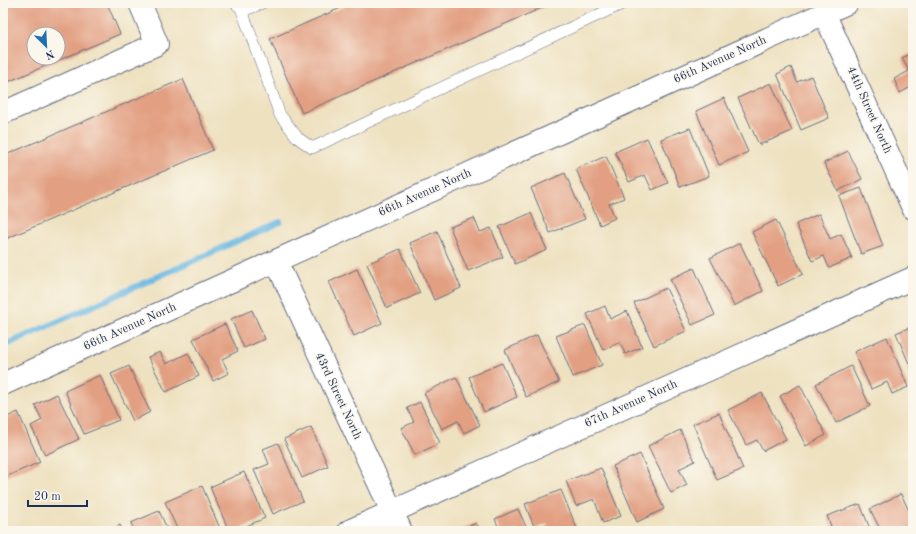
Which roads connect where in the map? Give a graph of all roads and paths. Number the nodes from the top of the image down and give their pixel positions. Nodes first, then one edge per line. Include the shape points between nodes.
1 (140, 3) edge
2 (262, 3) edge
3 (624, 3) edge
4 (847, 3) edge
5 (238, 6) edge
6 (824, 13) junction
7 (3, 113) edge
8 (913, 208) edge
9 (276, 261) junction
10 (913, 278) edge
11 (3, 384) edge
12 (396, 522) edge
13 (349, 531) edge

1 - 7 street via 157,44
2 - 5 lane via 247,10
3 - 5 lane via 312,148 298,138 280,115
4 - 6 street, 66th Avenue North
6 - 8 street, 44th Street North
6 - 9 street, 66th Avenue North
9 - 11 street, 66th Avenue North
9 - 12 street, 43rd Street North
10 - 12 street, 67th Avenue North
12 - 13 street, 67th Avenue North

